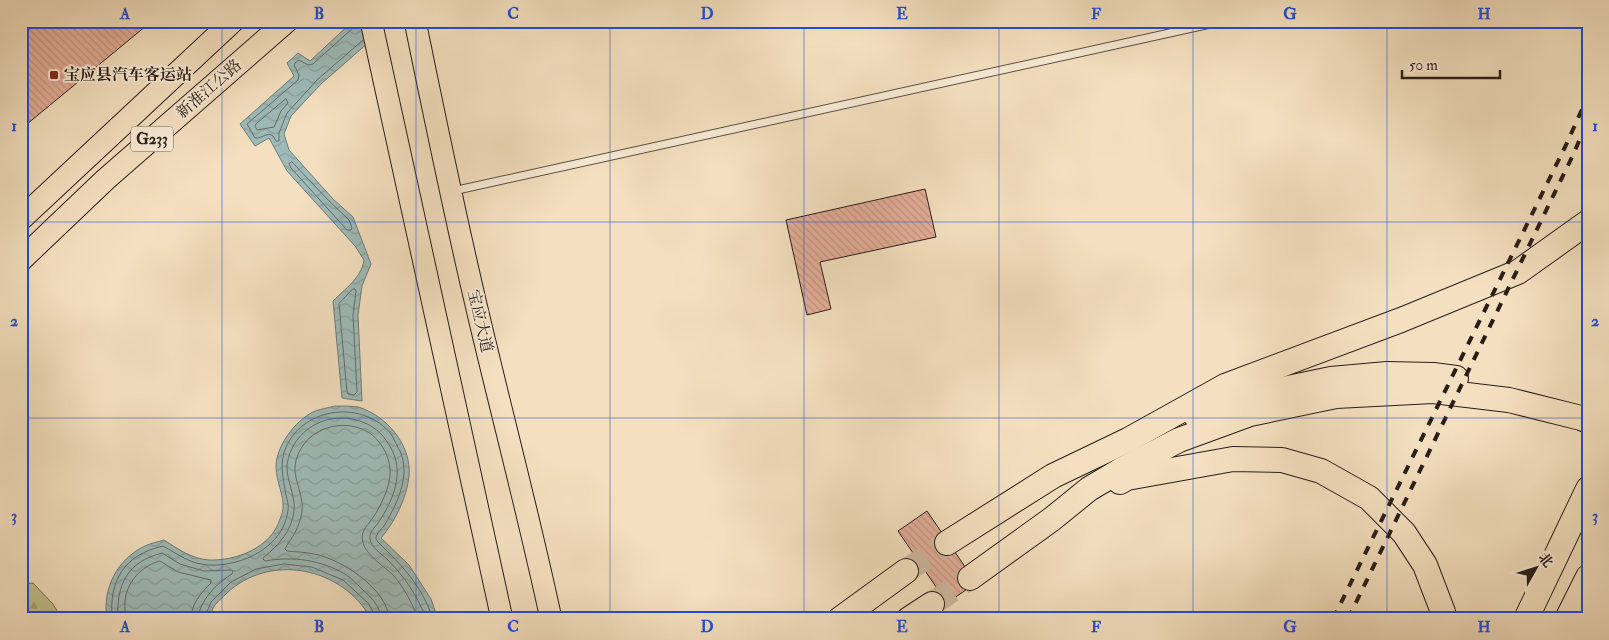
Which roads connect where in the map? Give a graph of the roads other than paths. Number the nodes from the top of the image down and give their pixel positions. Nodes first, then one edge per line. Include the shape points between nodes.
1 (233, 21) edge
2 (287, 21) edge
3 (371, 21) edge
4 (415, 21) edge
5 (1224, 21) edge
6 (450, 191) junction
7 (21, 219) edge
8 (1588, 222) edge
9 (21, 260) edge
10 (1433, 383) junction
11 (1588, 406) edge
12 (1588, 420) edge
13 (1128, 440) junction
14 (1588, 489) edge
15 (1052, 519) junction
16 (947, 543) tunnel mouth
17 (906, 571) tunnel mouth
18 (1588, 577) edge
19 (970, 578) tunnel mouth
20 (932, 604) tunnel mouth
21 (502, 619) edge
22 (551, 619) edge
23 (840, 619) edge
24 (909, 619) edge
25 (1444, 619) edge
26 (1526, 619) edge
27 (1567, 619) edge

1 - 7 highway, 新淮江公路 / G233
2 - 9 highway, 新淮江公路 / G233 via 106,179
3 - 21 main road
4 - 6 main road, 宝应大道
5 - 6 lane
6 - 22 main road, 宝应大道
8 - 13 highway via 1518,272 1402,320 1225,386
10 - 11 highway via 1512,386
10 - 12 highway
10 - 13 highway via 1387,374 1331,379 1249,396
10 - 15 highway via 1336,396 1250,414 1179,440 1121,470
13 - 16 highway via 1053,476
14 - 26 highway
15 - 19 highway
15 - 25 highway via 1127,478 1233,459 1282,460 1321,471 1369,498 1404,533 1425,565
17 - 23 highway
18 - 27 highway
20 - 24 highway

